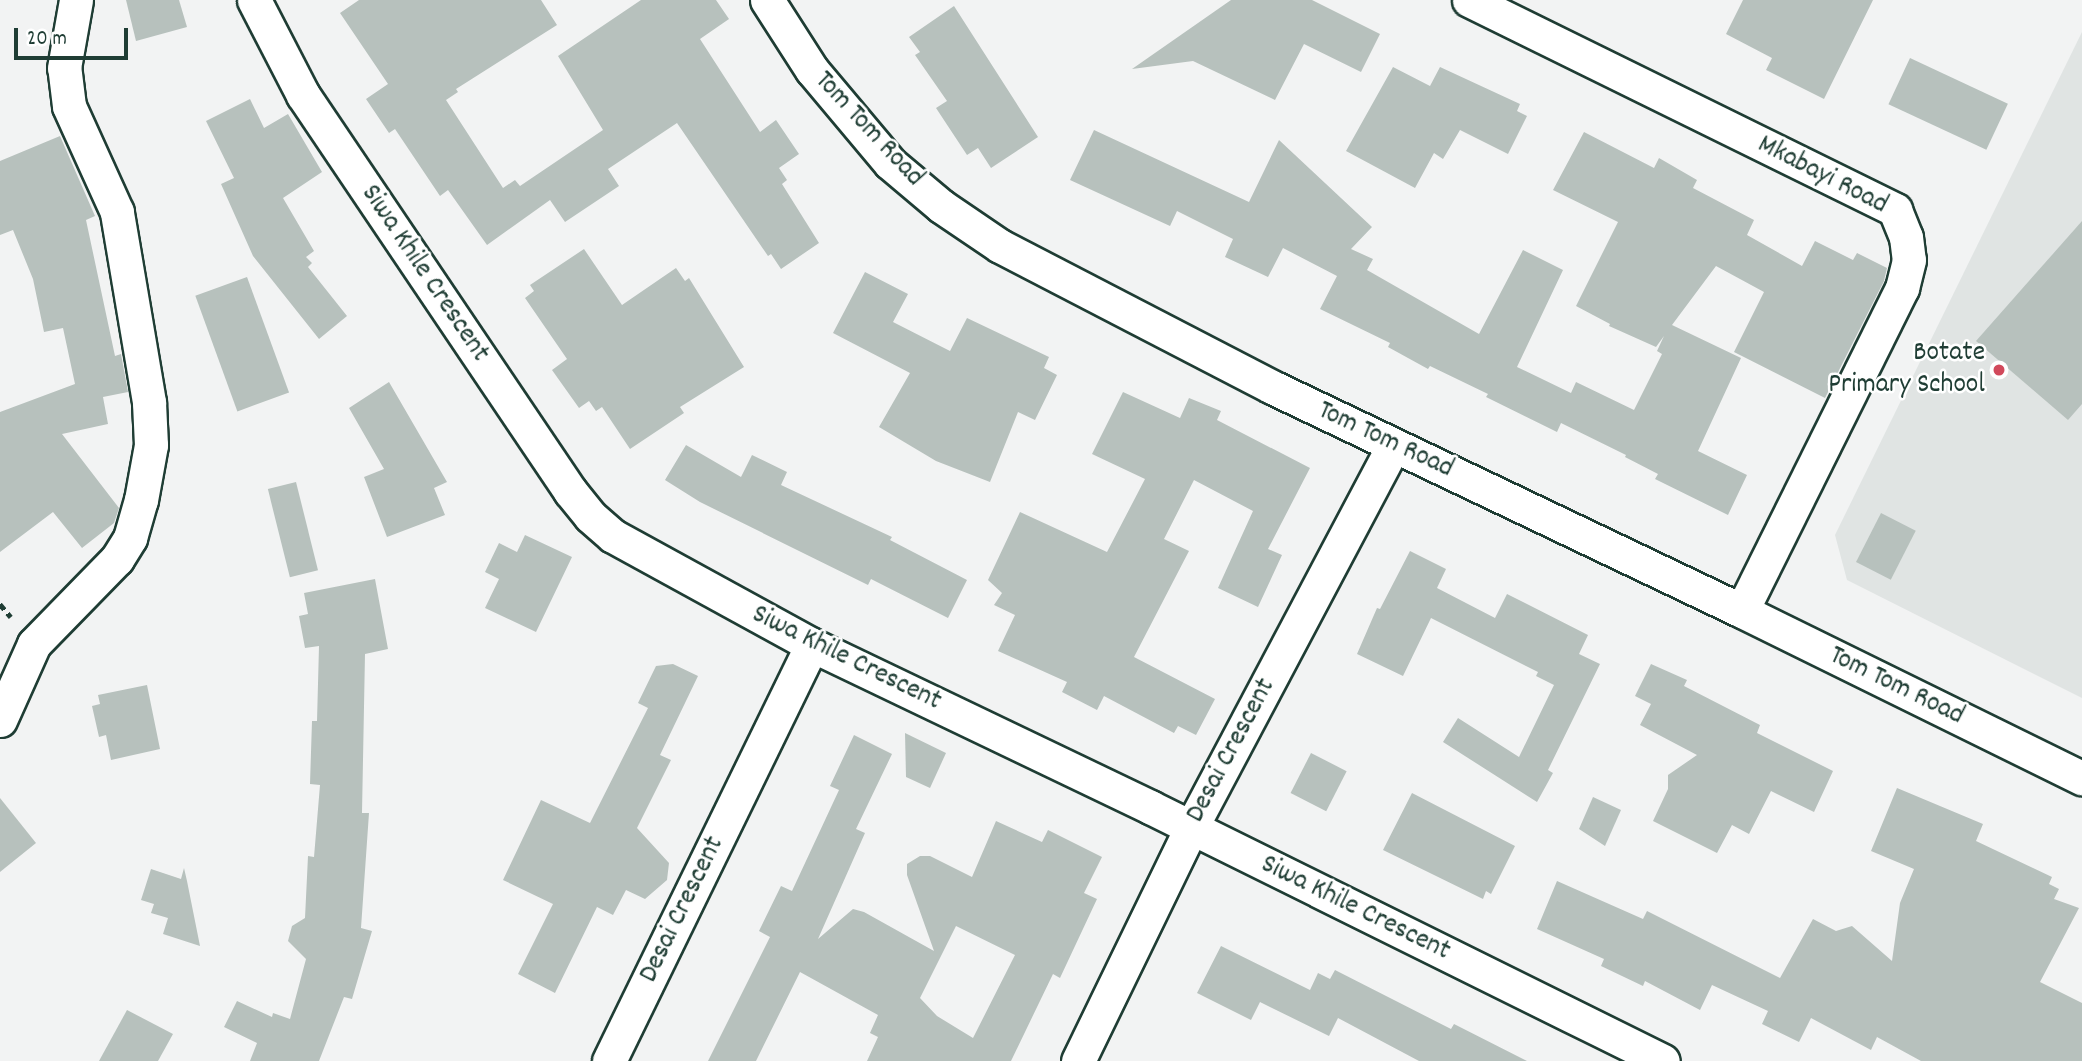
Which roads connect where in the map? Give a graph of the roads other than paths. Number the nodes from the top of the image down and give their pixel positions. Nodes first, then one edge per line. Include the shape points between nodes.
1 (76, 0) edge
2 (254, 0) edge
3 (767, 0) edge
4 (1469, 0) edge
5 (1517, 11) edge
6 (1394, 445) junction
7 (1742, 611) junction
8 (812, 645) junction
9 (0, 720) edge
10 (2082, 779) edge
11 (1191, 828) junction
12 (609, 1061) edge
13 (1078, 1061) edge
14 (1663, 1061) edge

1 - 9 street via 64,68 69,106 117,212 149,402 151,445 130,538 117,559 34,644
2 - 8 street, Siwa Khile Crescent via 303,95 590,516 641,553
3 - 6 street, Tom Tom Road via 812,70 890,163 942,206 1000,246
4 - 5 street, Mkabayi Road
5 - 7 street, Mkabayi Road via 1895,211 1906,237 1909,260 1902,288
6 - 7 street, Tom Tom Road
6 - 11 street, Desai Crescent
7 - 10 street, Tom Tom Road
8 - 11 street, Siwa Khile Crescent
8 - 12 street, Desai Crescent
11 - 13 street, Desai Crescent
11 - 14 street, Siwa Khile Crescent

